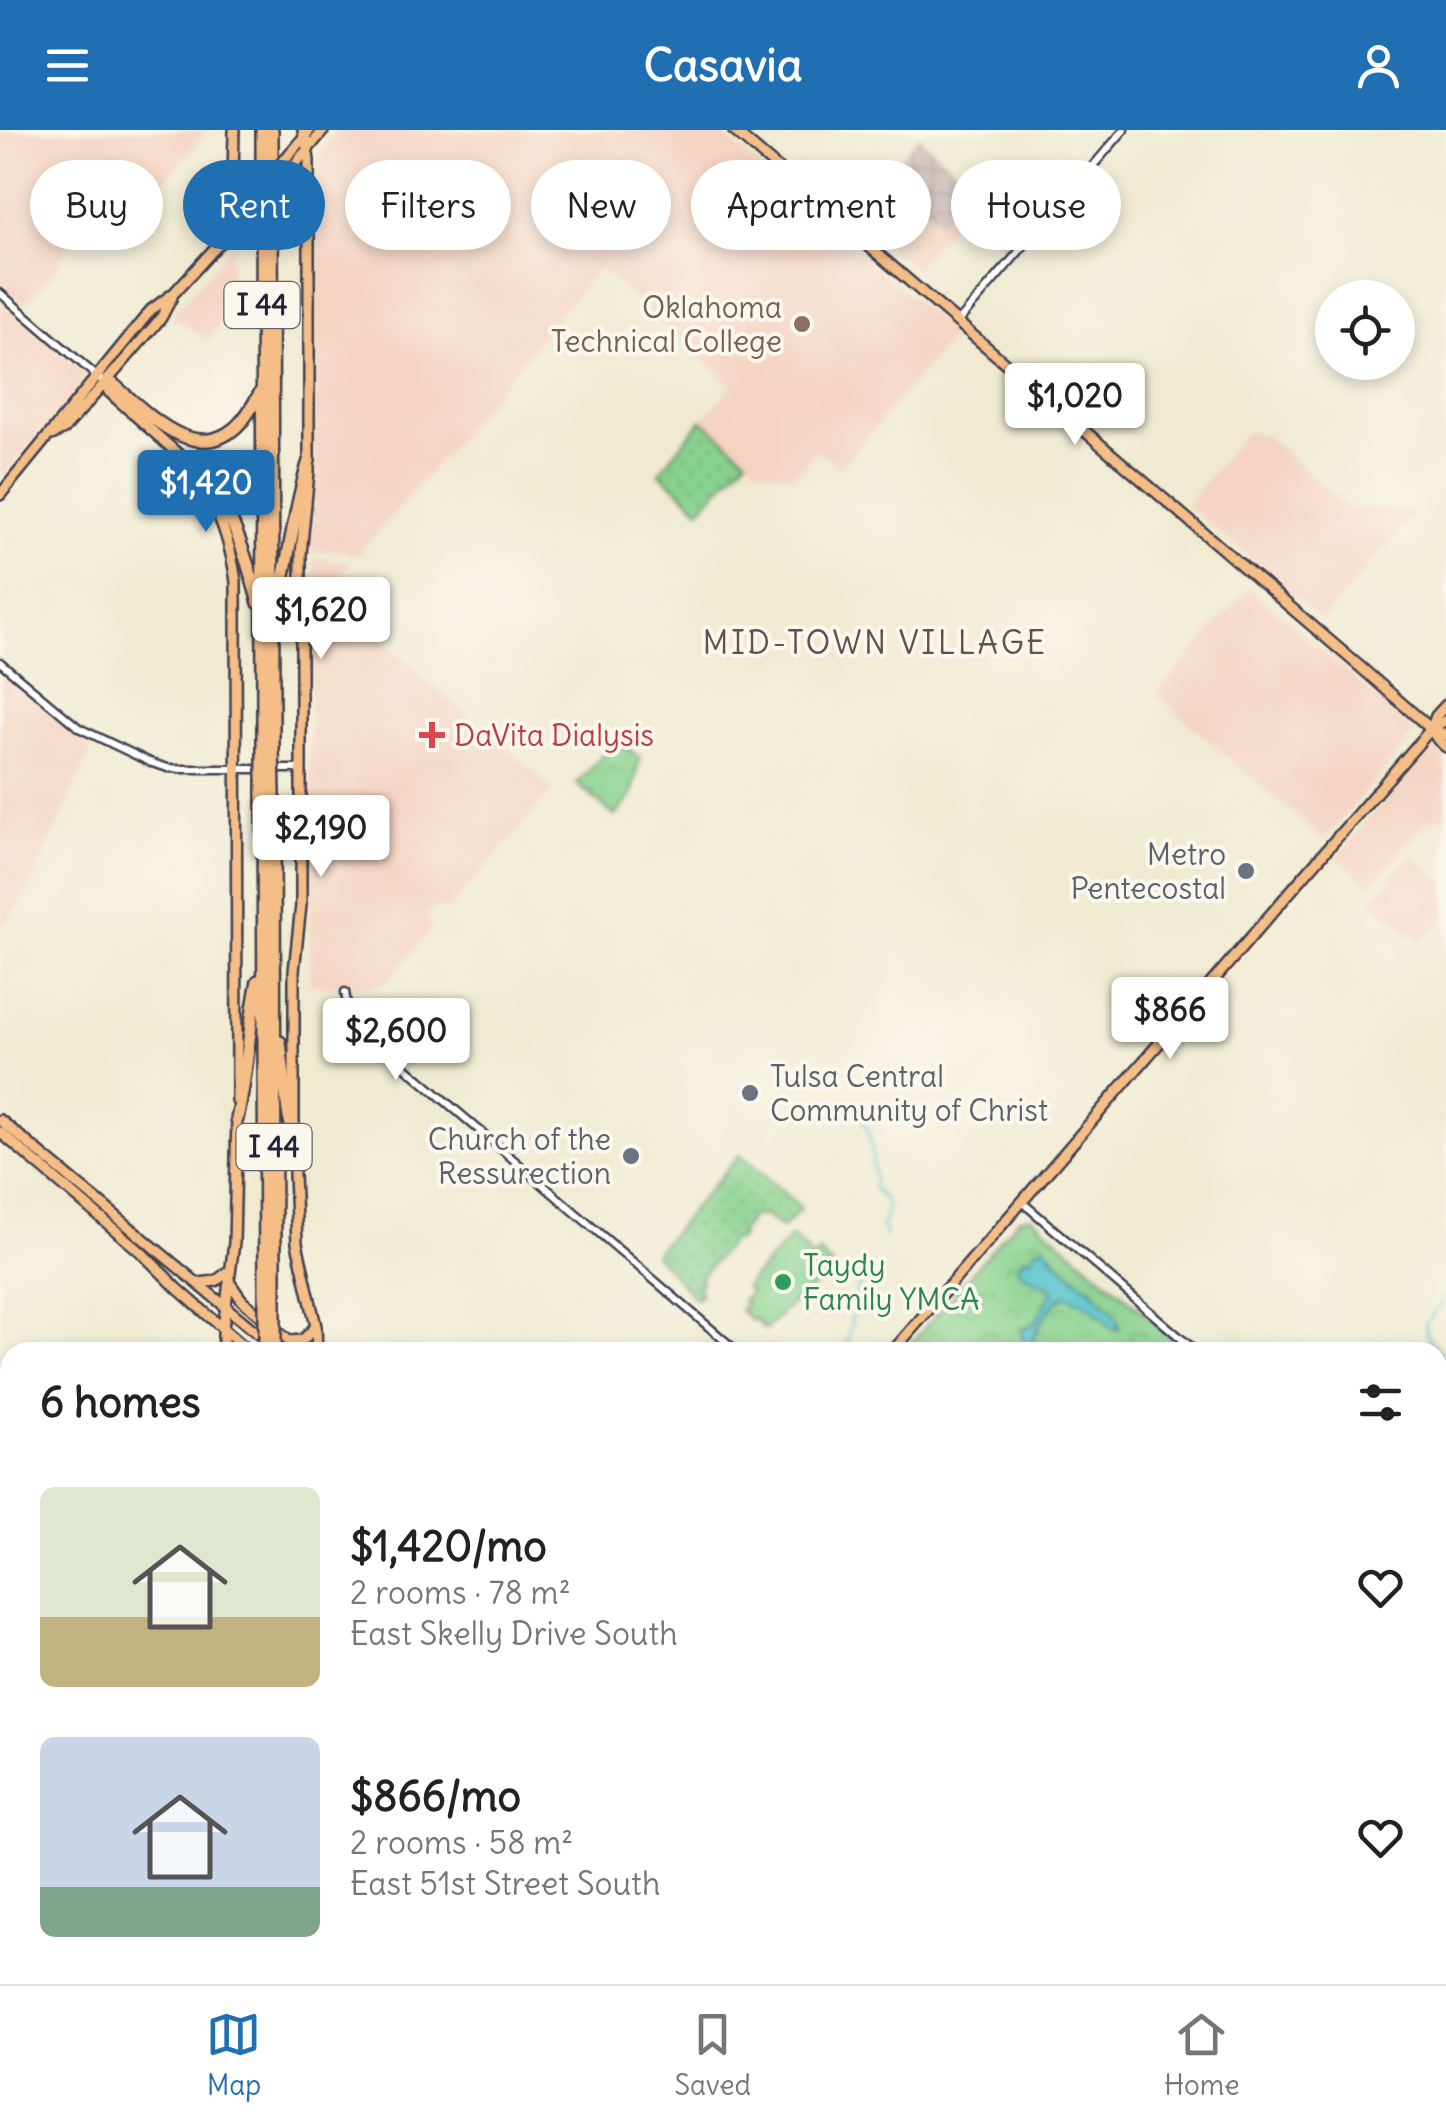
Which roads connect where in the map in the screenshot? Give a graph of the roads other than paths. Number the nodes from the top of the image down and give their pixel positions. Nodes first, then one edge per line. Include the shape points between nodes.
1 (234, 130) edge
2 (262, 130) edge
3 (272, 130) edge
4 (324, 130) edge
5 (734, 130) edge
6 (1124, 130) edge
7 (306, 132) edge
8 (307, 150) junction
9 (233, 160) edge
10 (284, 160) edge
11 (299, 160) edge
12 (213, 250) edge
13 (0, 294) edge
14 (957, 322) junction
15 (101, 379) junction
16 (262, 390) junction
17 (185, 458) junction
18 (308, 461) junction
19 (0, 495) edge
20 (268, 620) junction
21 (0, 662) edge
22 (1446, 705) edge
23 (1446, 720) edge
24 (1432, 729) junction
25 (1446, 735) edge
26 (1446, 747) edge
27 (236, 769) junction
28 (301, 769) junction
29 (268, 792) junction
30 (264, 957) junction
31 (345, 992) dead end
32 (274, 999) junction
33 (237, 1119) junction
34 (0, 1120) edge
35 (0, 1132) edge
36 (294, 1137) junction
37 (18, 1142) junction
38 (1022, 1202) junction
39 (129, 1235) junction
40 (230, 1275) junction
41 (200, 1283) junction
42 (270, 1292) junction
43 (225, 1306) junction
44 (316, 1326) junction
45 (223, 1328) junction
46 (222, 1342) edge
47 (239, 1342) edge
48 (265, 1342) edge
49 (266, 1342) edge
50 (277, 1342) edge
51 (317, 1342) edge
52 (726, 1342) edge
53 (901, 1342) edge
54 (1185, 1342) edge

1 - 9 main road
2 - 16 highway, I 44
3 - 20 highway, I 44
4 - 8 main road
5 - 14 main road
6 - 14 street
7 - 8 main road
7 - 10 main road, bridge
8 - 11 main road, bridge
8 - 18 main road
12 - 15 main road via 161,318
13 - 15 street
14 - 24 main road
15 - 16 highway via 166,429 199,440 231,431
15 - 17 main road
15 - 19 main road via 64,430 50,436
16 - 20 highway, I 44
17 - 20 highway via 236,528
17 - 27 main road via 220,516 233,560
18 - 20 highway via 288,563
18 - 28 main road
20 - 29 highway, I 44, bridge
21 - 27 street via 74,724 152,763
22 - 24 main road
23 - 24 main road
24 - 25 main road
24 - 26 main road
24 - 38 main road
27 - 28 street
27 - 33 main road
28 - 36 main road
29 - 30 highway, I 44
29 - 32 highway, I 44
30 - 33 highway
30 - 42 highway, I 44
31 - 52 street via 349,1016 360,1028
32 - 36 highway
32 - 42 highway, I 44
33 - 40 main road
34 - 37 main road
35 - 37 main road
36 - 44 main road via 297,1243
37 - 39 main road
38 - 53 main road
38 - 54 street
39 - 41 main road
39 - 45 main road
40 - 41 main road
40 - 43 main road
40 - 44 main road via 242,1300 289,1341 303,1340
41 - 43 main road
42 - 48 highway, I 44, bridge
42 - 50 highway, I 44, bridge
43 - 45 main road
43 - 49 main road
44 - 51 main road
45 - 46 main road
45 - 47 main road

